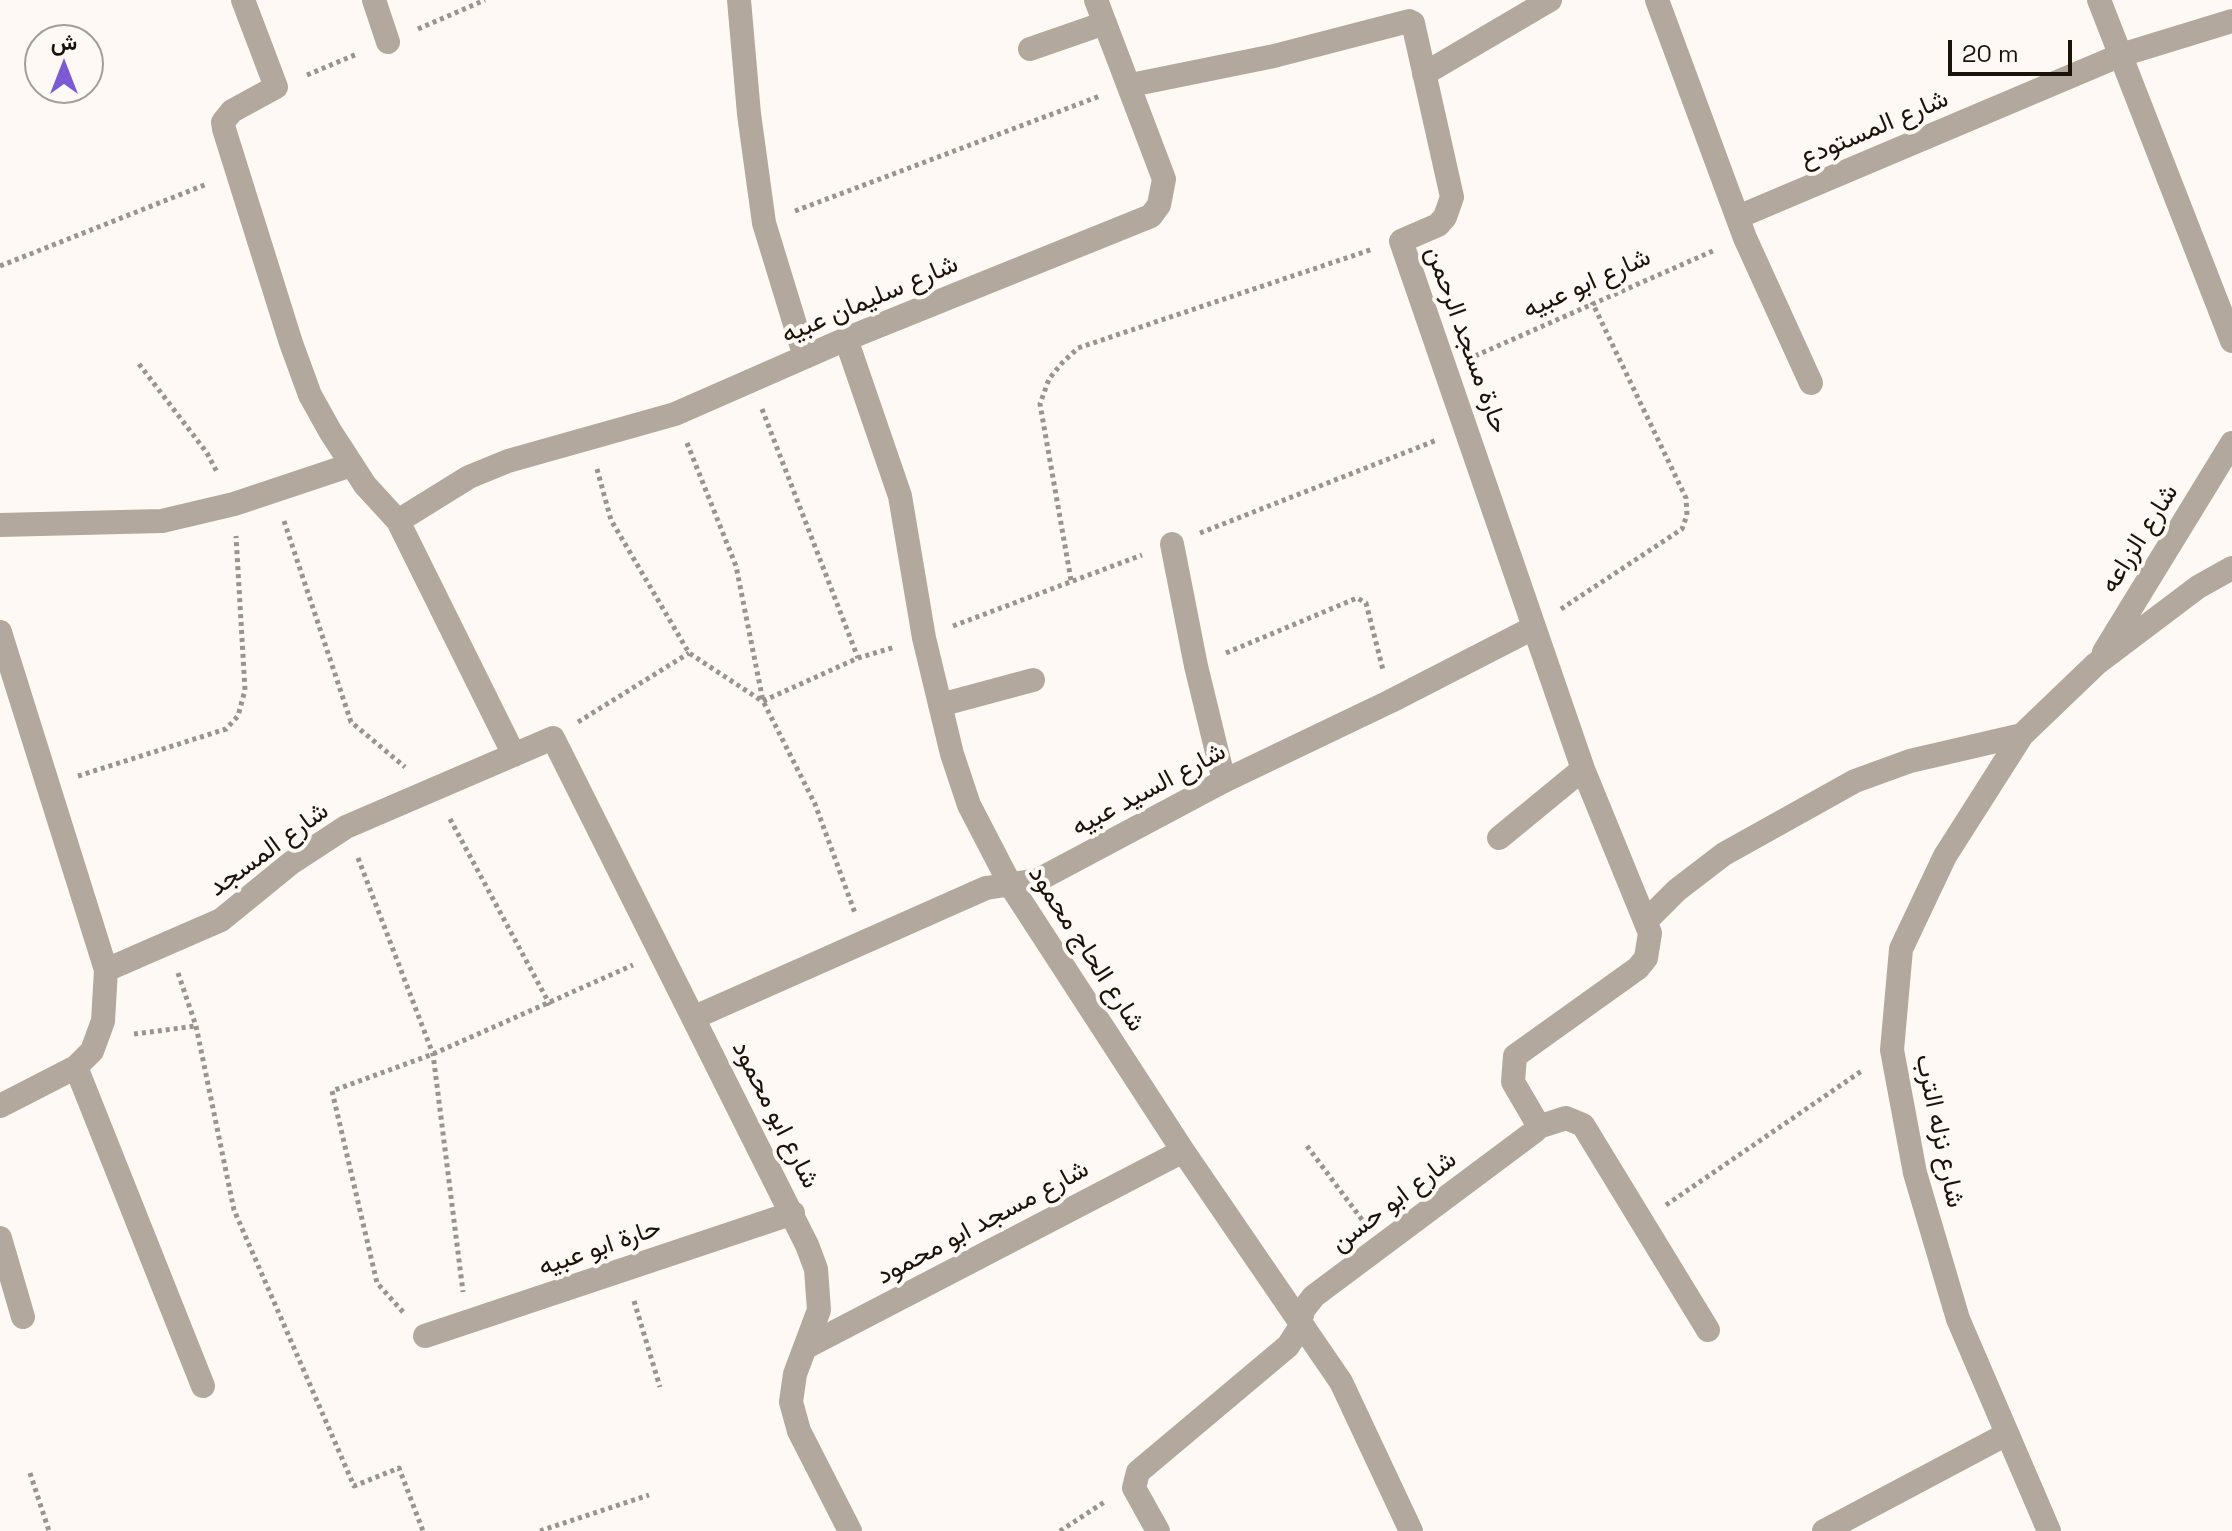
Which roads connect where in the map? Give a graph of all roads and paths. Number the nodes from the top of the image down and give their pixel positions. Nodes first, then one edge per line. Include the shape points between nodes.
1 (243, 0) edge
2 (374, 0) edge
3 (485, 0) edge
4 (739, 0) edge
5 (1096, 0) edge
6 (1550, 0) edge
7 (1657, 0) edge
8 (2099, 0) edge
9 (2232, 21) edge
10 (1105, 23) junction
11 (388, 42) junction
12 (1030, 49) dead end
13 (2121, 55) junction
14 (1424, 74) junction
15 (1131, 85) junction
16 (276, 87) junction
17 (239, 173) junction
18 (764, 223) junction
19 (1741, 227) junction
20 (1402, 240) junction
21 (0, 266) edge
22 (1592, 302) junction
23 (846, 339) junction
24 (2232, 341) edge
25 (805, 357) junction
26 (139, 364) dead end
27 (1447, 369) junction
28 (751, 381) junction
29 (1811, 383) dead end
30 (675, 414) junction
31 (1468, 427) junction
32 (588, 438) junction
33 (2232, 443) edge
34 (351, 465) junction
35 (274, 491) junction
36 (234, 504) junction
37 (398, 521) junction
38 (0, 525) edge
39 (1172, 544) junction
40 (2232, 568) edge
41 (1071, 580) junction
42 (1533, 628) junction
43 (0, 632) edge
44 (924, 638) junction
45 (689, 653) junction
46 (2096, 664) junction
47 (1196, 666) junction
48 (1033, 680) dead end
49 (763, 701) junction
50 (1391, 701) junction
51 (940, 705) junction
52 (2022, 735) junction
53 (553, 738) junction
54 (514, 755) junction
55 (1583, 769) junction
56 (1224, 781) junction
57 (51, 785) junction
58 (434, 789) junction
59 (346, 827) junction
60 (1499, 838) dead end
61 (1011, 886) junction
62 (1646, 921) junction
63 (867, 944) junction
64 (169, 945) junction
65 (662, 951) junction
66 (106, 970) junction
67 (550, 1005) junction
68 (695, 1017) junction
69 (196, 1026) junction
70 (99, 1038) junction
71 (1892, 1050) junction
72 (433, 1054) junction
73 (76, 1067) junction
74 (0, 1106) edge
75 (1538, 1127) junction
76 (1307, 1146) dead end
77 (1183, 1151) junction
78 (793, 1213) junction
79 (1642, 1221) junction
80 (0, 1238) edge
81 (1383, 1248) junction
82 (627, 1269) junction
83 (23, 1317) dead end
84 (1301, 1319) junction
85 (467, 1323) junction
86 (1708, 1330) dead end
87 (425, 1336) joint
88 (808, 1346) junction
89 (203, 1386) dead end
90 (660, 1387) dead end
91 (2005, 1435) junction
92 (30, 1473) dead end
93 (1134, 1483) junction
94 (649, 1495) dead end
95 (1849, 1525) edge
96 (49, 1531) edge
97 (423, 1531) edge
98 (540, 1531) edge
99 (850, 1531) edge
100 (1060, 1531) edge
101 (1158, 1531) edge
102 (1411, 1531) edge
103 (1824, 1531) edge
104 (2049, 1531) edge

1 - 16 street
2 - 11 street
3 - 11 path
4 - 18 street
5 - 10 street, شارع سليمان عبيه
6 - 14 street
7 - 19 street
8 - 13 street
9 - 13 street, شارع المستودع
10 - 12 street
10 - 15 street, شارع سليمان عبيه
11 - 16 path
13 - 19 street, شارع المستودع
13 - 24 street
14 - 15 street, حارة مسجد الرحمن via 1409,21
14 - 20 street, حارة مسجد الرحمن via 1452,197 1438,225
15 - 18 path
15 - 23 street, شارع سليمان عبيه via 1164,179 1151,216
16 - 17 street via 232,111 223,122
17 - 21 path
17 - 34 street via 310,395
18 - 25 street
19 - 22 path, شارع ابو عبيه
19 - 29 street
20 - 27 street, حارة مسجد الرحمن
20 - 41 path via 1078,348 1062,363 1040,404
22 - 27 path, شارع ابو عبيه
22 - 42 path via 1686,498 1686,523
23 - 25 street, شارع سليمان عبيه
23 - 44 street, شارع الحاج محمود via 900,496
25 - 28 street, شارع سليمان عبيه
26 - 36 path via 207,453
27 - 31 street, حارة مسجد الرحمن
28 - 30 street, شارع سليمان عبيه
28 - 49 path via 858,658
30 - 32 street, شارع سليمان عبيه
30 - 49 path via 736,566
31 - 39 path
31 - 42 street, حارة مسجد الرحمن
32 - 37 street, شارع سليمان عبيه via 469,477
32 - 45 path via 611,520
33 - 46 street, شارع الزراعه
34 - 35 street
34 - 37 street
35 - 36 street
35 - 58 path via 351,722
36 - 38 street via 162,521
36 - 57 path via 245,690 238,716 226,729
37 - 54 street
39 - 41 path
39 - 47 street
40 - 46 street, شارع نزله الترب via 2198,587
41 - 44 path
42 - 50 street, شارع السيد عبيه
42 - 55 street, حارة مسجد الرحمن
43 - 57 street
44 - 51 street, شارع الحاج محمود
45 - 49 path
45 - 53 path
46 - 52 street, شارع نزله الترب
47 - 50 path via 1357,598 1366,603
47 - 56 street
48 - 51 street
49 - 63 path via 815,804
50 - 56 street, شارع السيد عبيه
51 - 61 street, شارع الحاج محمود via 969,805
52 - 62 street via 1910,761 1855,781 1724,854
52 - 71 street, شارع نزله الترب via 1945,856 1901,949
53 - 54 street, شارع المسجد
53 - 65 street, شارع ابو محمود
54 - 58 street, شارع المسجد
55 - 60 street
55 - 62 street, حارة مسجد الرحمن
56 - 61 street, شارع السيد عبيه via 1038,880
57 - 66 street
58 - 59 street, شارع المسجد
58 - 67 path
59 - 64 street, شارع المسجد via 221,920
59 - 72 path
61 - 63 street, شارع السيد عبيه via 986,888
61 - 77 street, شارع الحاج محمود
62 - 75 street via 1650,946 1638,968 1515,1056 1513,1082
63 - 68 street, شارع السيد عبيه
64 - 66 street, شارع المسجد
64 - 69 path
65 - 67 path
65 - 68 street, شارع ابو محمود
66 - 70 street
67 - 72 path
68 - 78 street, شارع ابو محمود
69 - 70 path
69 - 97 path via 234,1210 354,1486 399,1468
70 - 73 street
71 - 79 path
71 - 91 street, شارع نزله الترب via 1915,1173 1958,1319
72 - 85 path
72 - 87 path via 332,1091 377,1283
73 - 74 street
73 - 89 street
75 - 79 street via 1566,1118 1583,1125
75 - 81 street, شارع ابو حسن
76 - 81 path
77 - 84 street, شارع الحاج محمود
77 - 88 street, شارع مسجد ابو محمود
78 - 82 street, حارة ابو عبيه
78 - 88 street, شارع ابو محمود via 816,1269 819,1297
79 - 86 street
80 - 83 street
81 - 84 street, شارع ابو حسن via 1314,1296
82 - 85 street, حارة ابو عبيه
82 - 90 path
84 - 93 street, شارع ابو حسن via 1288,1346 1138,1472
84 - 102 street, شارع الحاج محمود via 1341,1382
85 - 87 street, حارة ابو عبيه
88 - 99 street, شارع ابو محمود via 791,1388 794,1415
91 - 95 street
91 - 104 street, شارع نزله الترب
92 - 96 path
93 - 100 path
93 - 101 street
94 - 98 path
95 - 103 street

